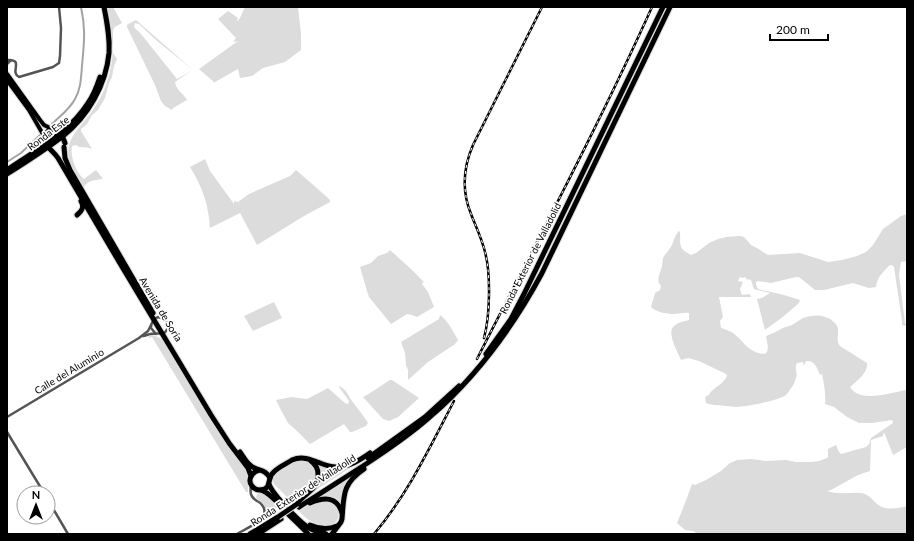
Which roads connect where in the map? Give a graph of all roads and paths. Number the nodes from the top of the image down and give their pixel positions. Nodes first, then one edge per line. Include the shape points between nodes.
1 (59, 7) edge
2 (101, 7) edge
3 (104, 7) edge
4 (663, 7) edge
5 (670, 7) edge
6 (11, 59) junction
7 (7, 60) edge
8 (7, 64) edge
9 (7, 74) edge
10 (7, 80) edge
11 (72, 126) junction
12 (53, 129) junction
13 (62, 134) junction
14 (45, 141) junction
15 (65, 145) junction
16 (37, 152) junction
17 (53, 152) junction
18 (7, 170) edge
19 (7, 174) edge
20 (74, 186) junction
21 (99, 228) junction
22 (153, 321) junction
23 (161, 335) junction
24 (139, 338) junction
25 (7, 417) edge
26 (7, 432) edge
27 (397, 438) junction
28 (393, 446) junction
29 (306, 458) junction
30 (277, 470) junction
31 (262, 471) junction
32 (251, 476) junction
33 (270, 478) junction
34 (250, 484) junction
35 (269, 484) junction
36 (39, 485) edge
37 (259, 490) junction
38 (275, 495) junction
39 (254, 499) junction
40 (298, 506) junction
41 (56, 514) edge
42 (342, 514) junction
43 (279, 518) junction
44 (338, 526) junction
45 (333, 532) edge
46 (316, 533) edge
47 (68, 534) edge
48 (237, 534) edge
49 (250, 534) edge
50 (258, 534) edge
51 (308, 534) edge
52 (326, 534) edge

1 - 6 street via 59,62 19,77 15,73 16,62
2 - 11 highway, Ronda Este via 106,48 103,68 95,91
3 - 11 highway, Ronda Este via 109,53 104,76 88,109
4 - 27 highway, Ronda Exterior de Valladolid via 511,319 467,378 430,413
5 - 28 highway, Ronda Exterior de Valladolid via 542,273 517,316 482,365 454,395
6 - 7 street
6 - 8 street
9 - 12 main road via 40,120
10 - 14 main road via 29,110
11 - 12 highway
11 - 13 highway, Ronda Este
11 - 15 highway
12 - 13 highway
12 - 14 highway via 47,131
13 - 14 highway, Ronda Este
13 - 15 highway, Avenida de Soria
14 - 16 highway, Ronda Este
14 - 16 highway
14 - 17 highway
15 - 17 highway via 59,151
15 - 22 highway, Avenida de Soria via 65,158 70,170
16 - 17 highway
16 - 18 highway, Ronda Este
16 - 19 highway, Ronda Este
17 - 20 highway, Avenida de Soria
20 - 21 highway, Avenida de Soria
20 - 21 highway via 83,204 81,212 77,215 88,215
21 - 22 highway, Avenida de Soria
22 - 23 highway, Avenida de Soria
22 - 23 street via 152,330
22 - 24 street, Calle del Aluminio via 148,331
23 - 24 street, Calle del Aluminio via 150,334
23 - 31 highway, Avenida de Soria via 250,465
23 - 32 highway, Avenida de Soria
24 - 25 street, Calle del Aluminio
26 - 36 street
27 - 29 highway via 346,466 329,467
27 - 40 highway, Ronda Exterior de Valladolid
28 - 40 highway, Ronda Exterior de Valladolid
28 - 42 highway via 352,478 344,495
29 - 30 highway via 297,458
29 - 40 highway via 316,466 318,479 316,485 298,502
30 - 31 highway
30 - 33 highway
31 - 32 highway
31 - 33 highway
32 - 34 highway
33 - 35 highway
34 - 37 highway
34 - 39 street
35 - 37 highway
35 - 38 highway
37 - 39 street via 253,494
37 - 51 highway via 272,496
38 - 44 highway via 310,525 329,529
38 - 46 highway via 304,525
39 - 48 street via 263,506 263,518
40 - 42 highway via 326,499 335,501
40 - 43 highway, Ronda Exterior de Valladolid
41 - 47 street
42 - 44 highway
43 - 49 highway, Ronda Exterior de Valladolid
43 - 50 highway, Ronda Exterior de Valladolid
44 - 45 highway
45 - 52 highway
46 - 52 highway

